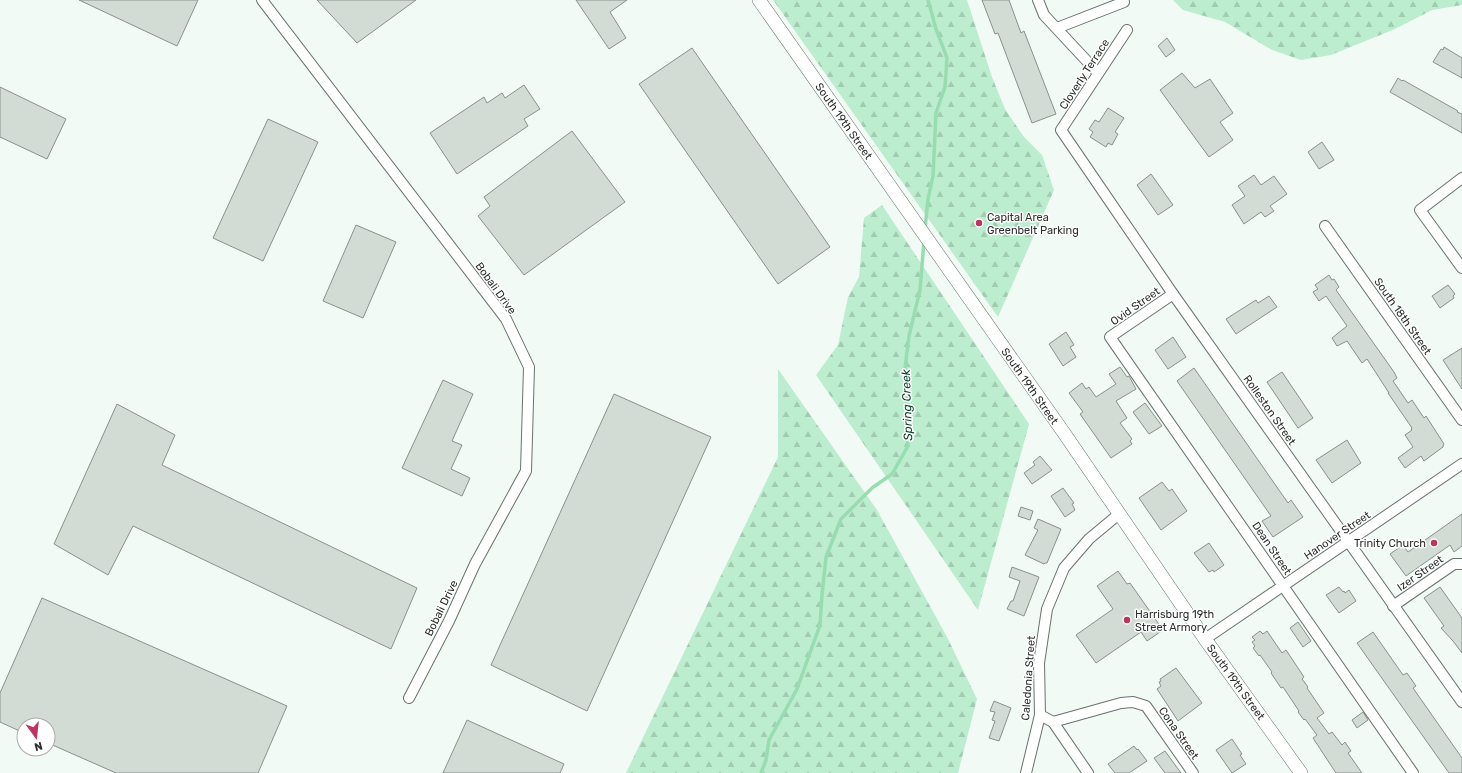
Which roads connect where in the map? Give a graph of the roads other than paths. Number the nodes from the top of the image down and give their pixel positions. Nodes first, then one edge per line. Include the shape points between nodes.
1 (262, 0) edge
2 (759, 0) edge
3 (1038, 0) edge
4 (1124, 2) dead end
5 (1056, 28) junction
6 (1127, 30) dead end
7 (1098, 73) junction
8 (1061, 130) joint
9 (1462, 178) edge
10 (1325, 226) dead end
11 (1462, 268) edge
12 (1173, 294) junction
13 (1110, 337) joint
14 (1462, 420) edge
15 (1462, 464) edge
16 (1119, 514) junction
17 (1348, 541) junction
18 (1462, 564) edge
19 (1283, 586) junction
20 (1393, 606) junction
21 (1205, 639) junction
22 (408, 698) dead end
23 (1462, 702) edge
24 (1040, 715) junction
25 (1053, 722) junction
26 (1026, 773) edge
27 (1088, 773) edge
28 (1193, 773) edge
29 (1301, 773) edge
30 (1413, 773) edge

1 - 22 street, Bobali Drive via 506,319 529,367 526,471 475,564 449,621
2 - 16 street, South 19th Street
3 - 5 street via 1044,14
4 - 5 street
5 - 7 street
6 - 7 street, Cloverly Terrace
7 - 8 street, Cloverly Terrace
8 - 12 street, Rolleston Street
9 - 11 street via 1420,210
10 - 14 street, South 18th Street
12 - 13 street, Ovid Street
12 - 17 street, Rolleston Street
13 - 19 street, Dean Street
15 - 17 street, Hanover Street
16 - 21 street, South 19th Street
16 - 24 street, Caledonia Street via 1089,539 1064,568 1047,608 1039,663
17 - 19 street, Hanover Street
17 - 20 street, Rolleston Street
18 - 20 street, Izer Street via 1454,564
19 - 21 street, Hanover Street
19 - 30 street, Dean Street
20 - 23 street, Rolleston Street
21 - 29 street, South 19th Street
24 - 25 street
24 - 26 street, Caledonia Street
25 - 27 street
25 - 28 street, Cona Street via 1121,703 1134,702 1146,706

